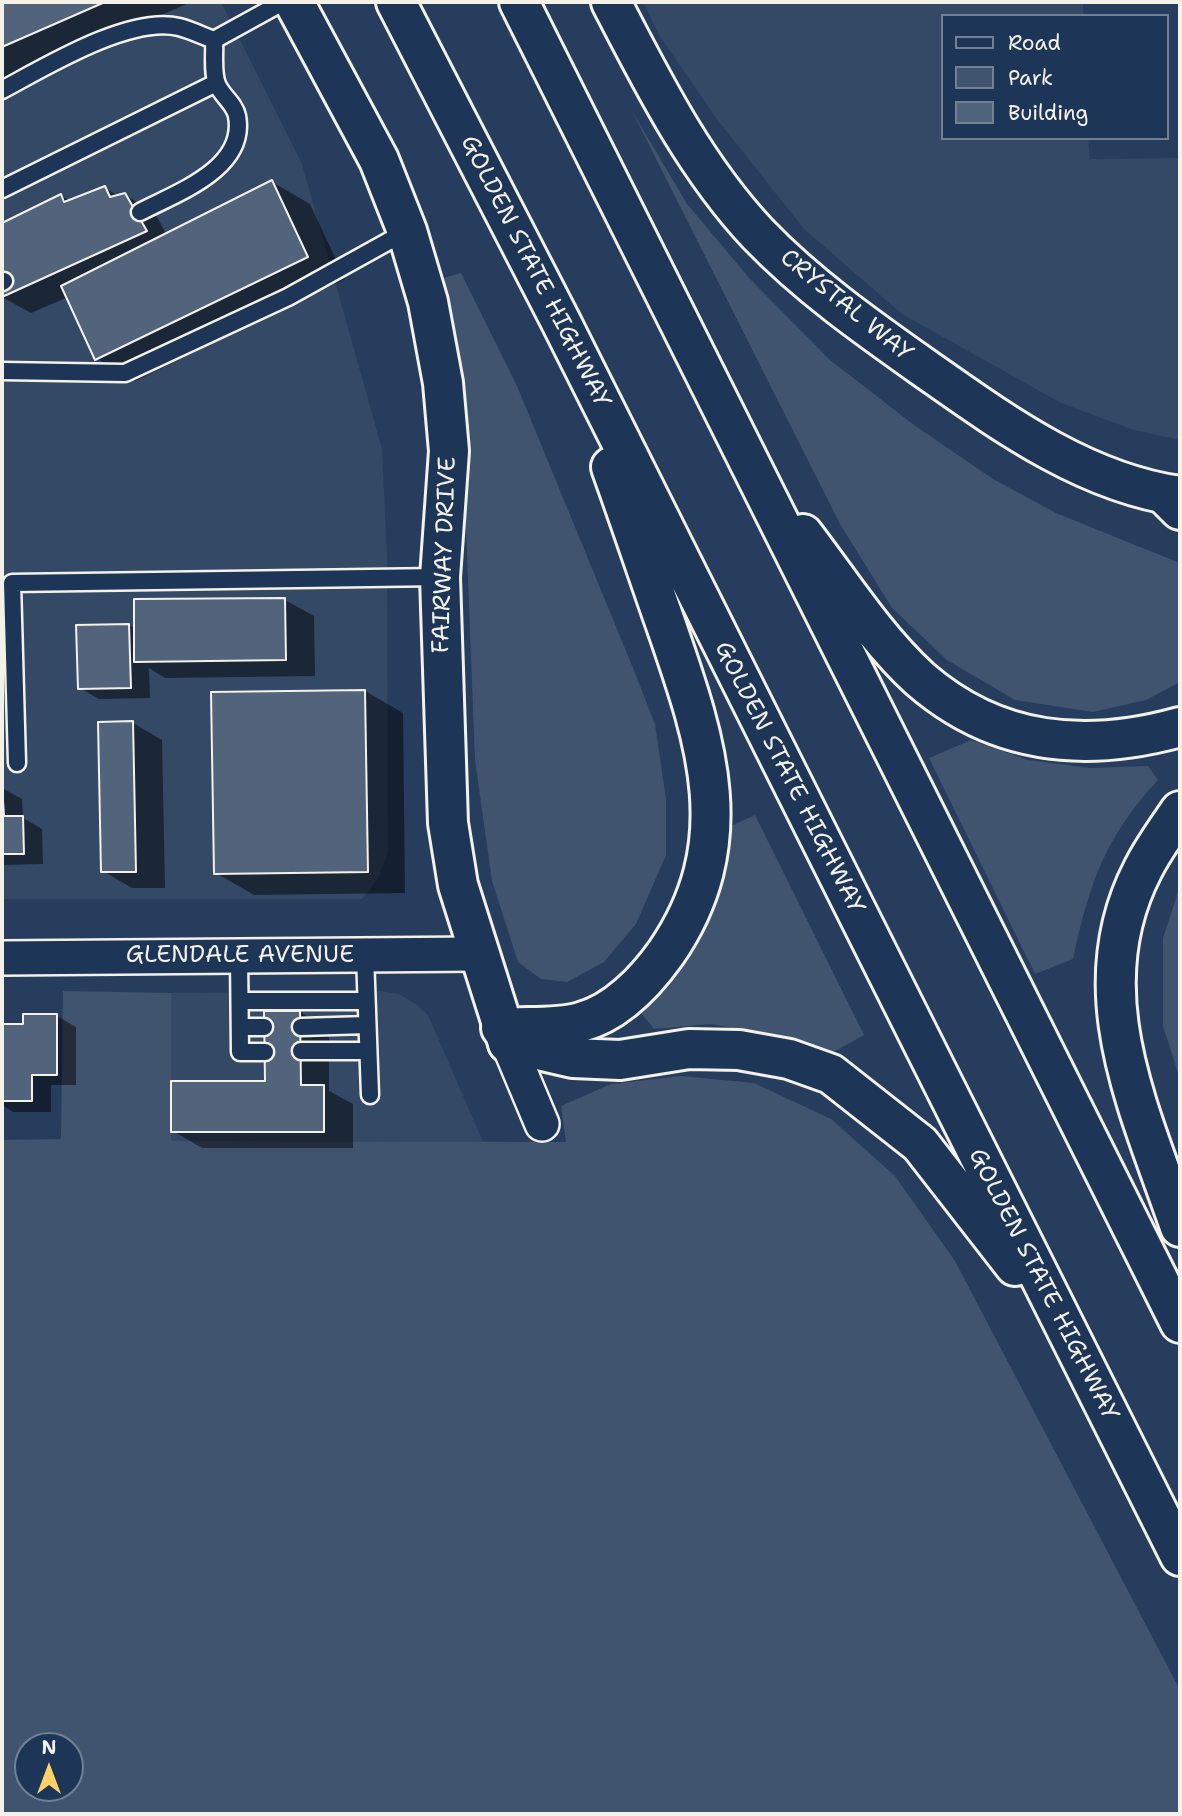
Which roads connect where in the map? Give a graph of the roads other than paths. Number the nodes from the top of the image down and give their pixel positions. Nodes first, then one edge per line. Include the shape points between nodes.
1 (284, 2) edge
2 (294, 2) edge
3 (396, 2) edge
4 (519, 2) edge
5 (611, 2) edge
6 (214, 40) junction
7 (216, 83) junction
8 (2, 90) edge
9 (2, 189) edge
10 (140, 212) dead end
11 (407, 231) junction
12 (561, 322) junction
13 (2, 371) edge
14 (746, 458) junction
15 (1175, 500) edge
16 (440, 577) junction
17 (1180, 727) edge
18 (18, 764) dead end
19 (1180, 811) edge
20 (478, 954) junction
21 (365, 955) junction
22 (239, 956) junction
23 (2, 958) edge
24 (240, 1001) junction
25 (366, 1001) junction
26 (367, 1025) junction
27 (240, 1027) junction
28 (264, 1027) dead end
29 (301, 1027) dead end
30 (505, 1035) junction
31 (301, 1051) dead end
32 (368, 1051) junction
33 (265, 1052) dead end
34 (370, 1095) dead end
35 (542, 1124) dead end
36 (1180, 1227) edge
37 (1180, 1322) edge
38 (1068, 1336) junction
39 (1180, 1556) edge

1 - 6 lane
2 - 11 main road, FAIRWAY DRIVE via 375,153
3 - 12 main road, GOLDEN STATE HIGHWAY
4 - 14 main road
5 - 15 main road, CRYSTAL WAY via 667,108 708,171 757,233 802,276 892,345 1043,445 1074,463
6 - 7 lane
6 - 8 lane via 177,26 144,26 81,48
7 - 9 lane
7 - 10 lane via 237,115 234,143 227,156 205,178
11 - 13 lane via 288,297 125,373
11 - 16 main road, FAIRWAY DRIVE via 428,302 443,383 449,451
12 - 30 main road via 700,723 710,771 711,819 704,867 692,905 648,979 603,1013 580,1023
12 - 38 main road, GOLDEN STATE HIGHWAY
14 - 17 main road via 889,646 920,679 957,706 1041,738 1090,743 1136,739
14 - 37 main road
16 - 18 lane via 12,583
16 - 20 main road, FAIRWAY DRIVE via 448,822 458,885
19 - 36 main road via 1142,870 1124,917 1115,1017 1125,1066
20 - 21 street, GLENDALE AVENUE
20 - 30 main road, FAIRWAY DRIVE
21 - 22 street, GLENDALE AVENUE
21 - 25 lane
22 - 23 street, GLENDALE AVENUE
22 - 24 lane
24 - 25 lane
24 - 27 lane
25 - 26 lane
26 - 29 lane
26 - 32 lane
27 - 28 lane
27 - 33 lane via 240,1052
30 - 35 street, FAIRWAY DRIVE
30 - 38 main road via 573,1058 620,1060 689,1049 739,1050 789,1059 831,1074 920,1144
31 - 32 lane
32 - 34 lane
38 - 39 main road, GOLDEN STATE HIGHWAY

